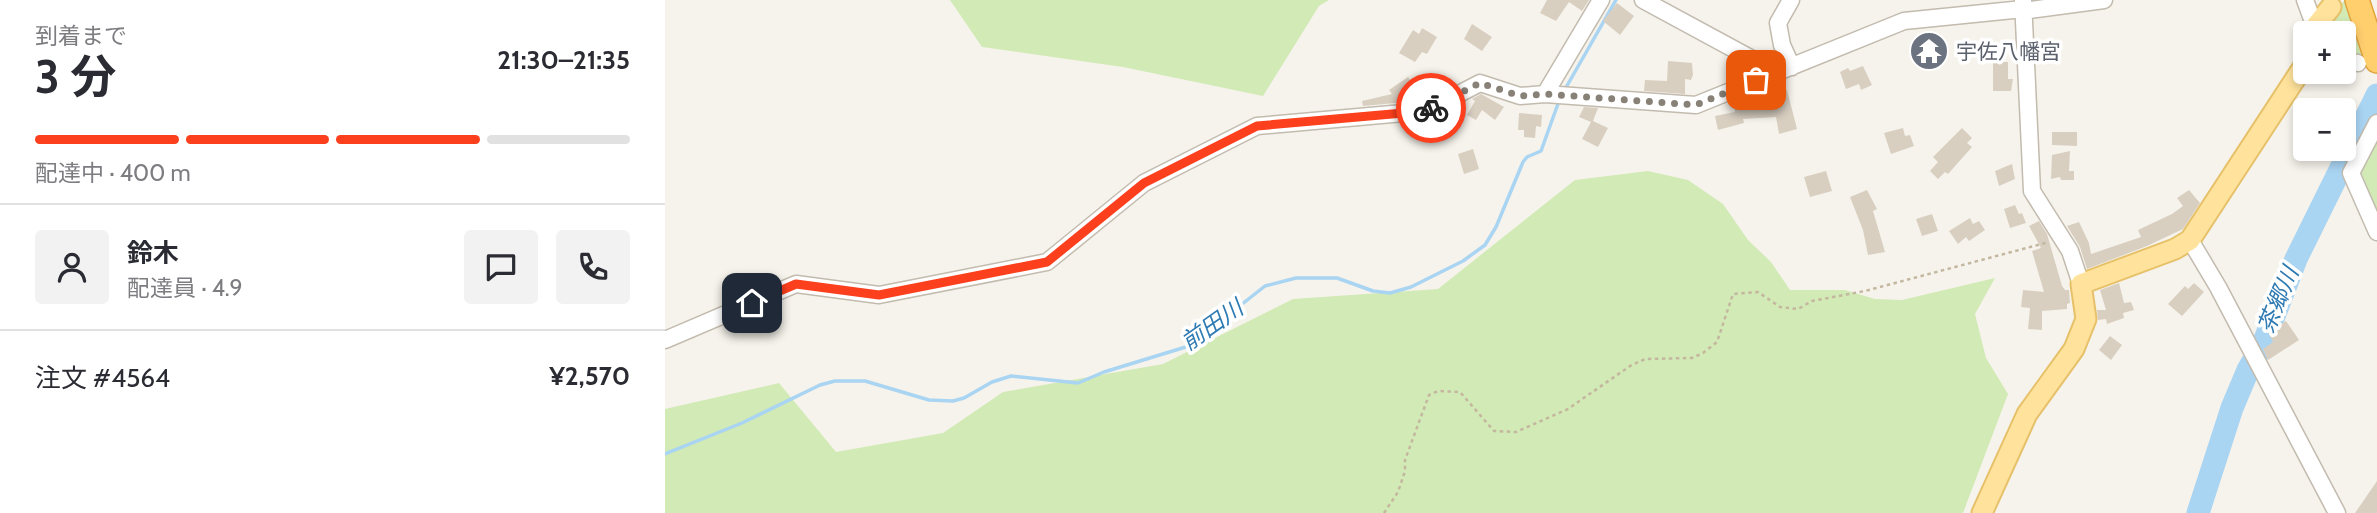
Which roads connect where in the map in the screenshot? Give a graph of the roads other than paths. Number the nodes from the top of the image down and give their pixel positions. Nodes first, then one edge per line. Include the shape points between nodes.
1 (1601, 0) edge
2 (1643, 0) edge
3 (1791, 0) edge
4 (2104, 0) edge
5 (2305, 0) edge
6 (2357, 0) edge
7 (2023, 7) edge
8 (2331, 7) dead end
9 (2312, 21) edge
10 (2321, 21) edge
11 (2359, 61) edge
12 (1784, 70) junction
13 (2293, 82) edge
14 (1545, 94) junction
15 (2377, 123) edge
16 (2377, 232) edge
17 (2190, 240) junction
18 (2081, 284) junction
19 (665, 340) edge
20 (1982, 513) edge
21 (2337, 513) edge

1 - 14 street
2 - 12 street
3 - 12 street via 1778,23
4 - 7 street
5 - 9 street
6 - 11 highway via 2365,27
7 - 12 street via 1904,21
7 - 18 street via 2032,191 2070,251
8 - 10 main road
12 - 14 street via 1696,105
13 - 17 main road
14 - 19 street via 1520,96 1480,83 1426,111 1257,126 1144,183 1047,262 879,295 796,284
15 - 16 street via 2351,173
17 - 18 main road
17 - 21 street
18 - 20 main road via 2086,319 2074,349 2027,414

